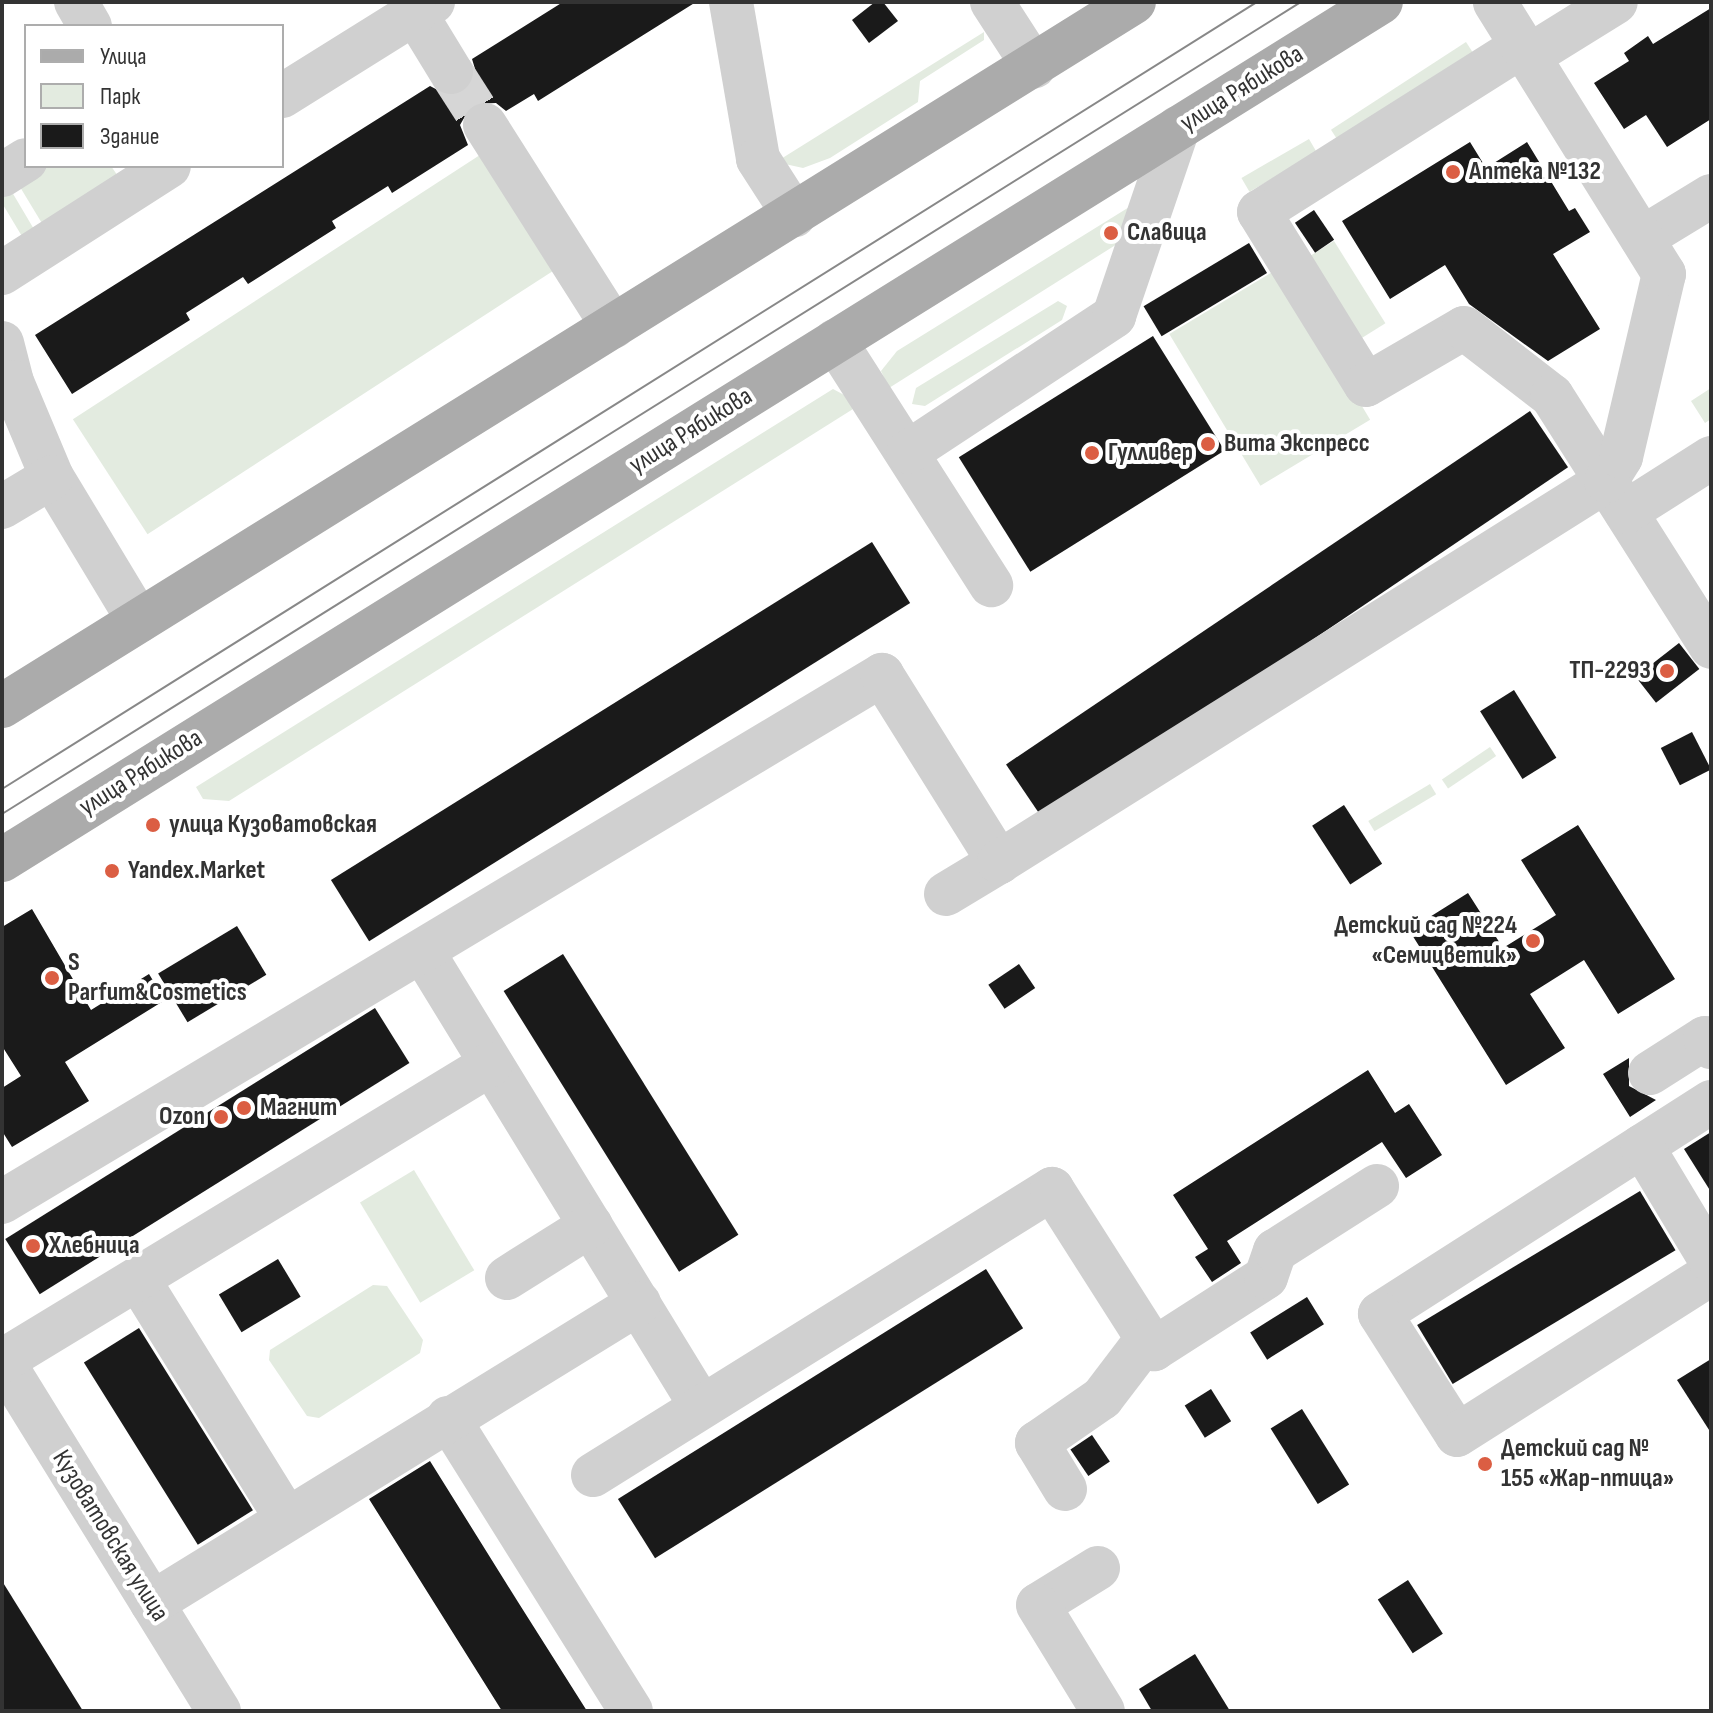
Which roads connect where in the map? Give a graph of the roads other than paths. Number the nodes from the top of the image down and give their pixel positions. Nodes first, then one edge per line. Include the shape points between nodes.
1 (76, 2) edge
2 (731, 2) edge
3 (992, 2) edge
4 (1134, 2) edge
5 (1381, 2) edge
6 (1495, 2) edge
7 (1616, 2) edge
8 (424, 8) edge
9 (89, 24) edge
10 (1526, 51) junction
11 (1034, 67) junction
12 (451, 72) tunnel mouth
13 (284, 95) edge
14 (485, 125) tunnel mouth
15 (1178, 128) junction
16 (24, 161) edge
17 (166, 168) edge
18 (2, 175) edge
19 (1711, 196) edge
20 (794, 215) junction
21 (1642, 238) junction
22 (2, 273) edge
23 (613, 327) junction
24 (835, 341) junction
25 (2, 343) edge
26 (908, 452) junction
27 (1711, 458) edge
28 (52, 477) junction
29 (1616, 497) junction
30 (2, 507) edge
31 (991, 585) dead end
32 (139, 621) junction
33 (1711, 646) edge
34 (2, 706) edge
35 (2, 860) edge
36 (999, 862) junction
37 (946, 894) dead end
38 (423, 952) junction
39 (1711, 1047) edge
40 (491, 1064) junction
41 (1650, 1073) dead end
42 (1711, 1102) edge
43 (1642, 1146) junction
44 (1377, 1186) dead end
45 (2, 1202) edge
46 (591, 1225) junction
47 (1711, 1261) edge
48 (1711, 1274) edge
49 (507, 1278) dead end
50 (138, 1279) junction
51 (639, 1303) junction
52 (1147, 1339) junction
53 (2, 1361) edge
54 (701, 1406) junction
55 (448, 1418) junction
56 (593, 1475) dead end
57 (1065, 1489) dead end
58 (286, 1518) junction
59 (1098, 1568) dead end
60 (152, 1603) junction
61 (219, 1711) edge
62 (631, 1711) edge
63 (1103, 1711) edge

1 - 9 street
2 - 20 street via 758,159
3 - 11 street
4 - 11 main road
5 - 15 main road, улица Рябикова
6 - 10 street
7 - 10 street
8 - 12 street
8 - 13 street
10 - 21 street
10 - 29 street via 1259,212 1366,385 1464,328 1552,396
11 - 20 main road
14 - 23 street
15 - 24 main road, улица Рябикова
15 - 26 street via 1114,316
16 - 18 street
17 - 22 street
19 - 21 street
20 - 23 main road
21 - 29 street via 1664,274
23 - 32 main road
24 - 26 street
24 - 35 main road, улица Рябикова
25 - 28 street via 12,382
26 - 31 street
27 - 29 street
28 - 30 street
28 - 32 street
29 - 33 street
29 - 36 street
32 - 34 main road
36 - 37 street
36 - 38 street via 882,675
38 - 40 street
38 - 45 street via 309,1015
39 - 41 street via 1705,1038
40 - 46 street
40 - 50 street
42 - 43 street
43 - 47 street
43 - 48 street via 1380,1314 1457,1435
44 - 52 street via 1275,1251 1266,1277 1154,1349
46 - 49 street
46 - 51 street
50 - 53 street
50 - 58 street
51 - 54 street
51 - 55 street
52 - 54 street via 1052,1189
52 - 57 street via 1102,1398 1037,1443
53 - 60 street, Кузоватовская улица
54 - 56 street
55 - 58 street
55 - 62 street
58 - 60 street
59 - 63 street via 1038,1605
60 - 61 street, Кузоватовская улица

